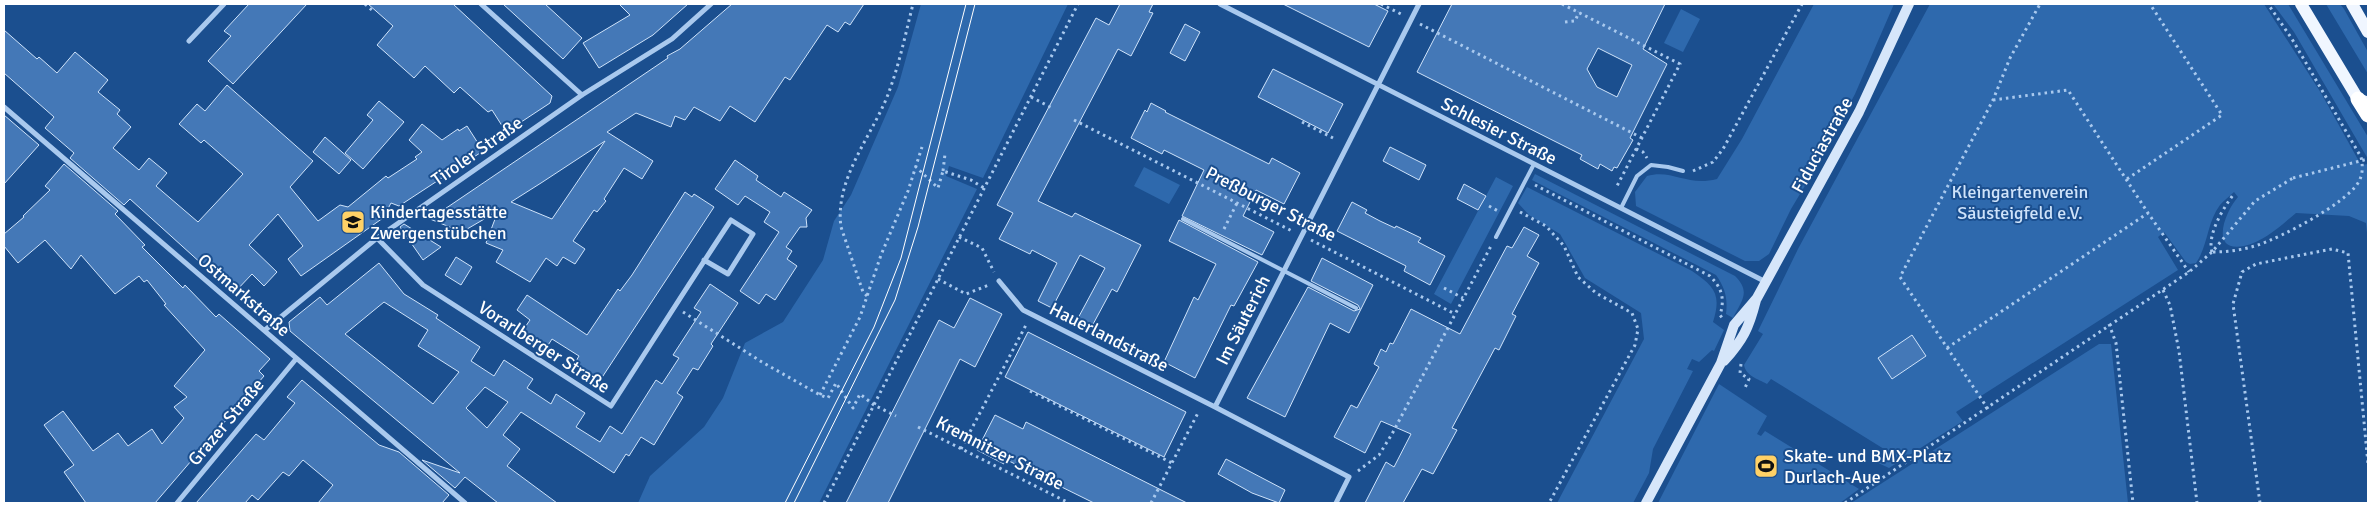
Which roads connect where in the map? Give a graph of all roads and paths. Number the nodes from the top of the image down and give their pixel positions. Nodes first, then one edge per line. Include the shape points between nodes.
1 (224, 4) edge
2 (365, 4) edge
3 (481, 4) edge
4 (712, 4) edge
5 (914, 4) edge
6 (1078, 4) edge
7 (1220, 4) edge
8 (1381, 4) edge
9 (1419, 4) edge
10 (1562, 4) edge
11 (1802, 4) edge
12 (1909, 4) edge
13 (2040, 4) edge
14 (2150, 4) edge
15 (2268, 4) edge
16 (2301, 4) edge
17 (2352, 4) edge
18 (373, 11) dead end
19 (1579, 12) junction
20 (1411, 20) junction
21 (1565, 22) dead end
22 (2368, 32) edge
23 (189, 41) dead end
24 (1378, 84) junction
25 (582, 95) junction
26 (1031, 98) junction
27 (1993, 100) junction
28 (2363, 101) edge
29 (4, 107) edge
30 (1054, 109) dead end
31 (2368, 116) edge
32 (1074, 120) dead end
33 (1302, 122) dead end
34 (1333, 138) dead end
35 (1642, 138) junction
36 (922, 147) dead end
37 (945, 154) dead end
38 (2368, 159) edge
39 (1534, 164) junction
40 (915, 166) junction
41 (1683, 171) joint
42 (942, 172) junction
43 (1525, 180) junction
44 (2127, 180) junction
45 (984, 188) junction
46 (1616, 188) dead end
47 (2234, 195) dead end
48 (1237, 203) junction
49 (1511, 208) junction
50 (1621, 208) junction
51 (2148, 214) junction
52 (1183, 219) dead end
53 (1301, 235) junction
54 (960, 237) junction
55 (1496, 237) joint
56 (378, 238) junction
57 (1219, 238) junction
58 (2212, 252) junction
59 (704, 260) junction
60 (1283, 270) junction
61 (2189, 272) junction
62 (938, 279) junction
63 (999, 281) junction
64 (1766, 282) junction
65 (1444, 288) dead end
66 (2163, 290) junction
67 (867, 296) junction
68 (1463, 298) junction
69 (1757, 298) junction
70 (676, 307) junction
71 (1356, 308) dead end
72 (1032, 314) junction
73 (1455, 314) junction
74 (2109, 324) junction
75 (1734, 326) junction
76 (265, 330) junction
77 (1947, 348) junction
78 (296, 359) junction
79 (1742, 362) dead end
80 (1721, 363) junction
81 (1744, 390) dead end
82 (1030, 391) dead end
83 (820, 395) junction
84 (1204, 401) junction
85 (874, 405) junction
86 (1215, 407) junction
87 (1988, 409) junction
88 (896, 416) dead end
89 (918, 428) dead end
90 (961, 449) junction
91 (1172, 463) junction
92 (2368, 464) edge
93 (1349, 477) junction
94 (177, 503) edge
95 (465, 503) edge
96 (824, 503) edge
97 (1068, 503) edge
98 (1151, 503) edge
99 (1336, 503) edge
100 (1549, 503) edge
101 (1646, 503) edge
102 (1845, 503) edge
103 (2133, 503) edge
104 (2197, 503) edge
105 (2260, 503) edge

1 - 23 street
2 - 18 path
3 - 25 street
4 - 25 street, Tiroler Straße via 672,39
5 - 67 path via 890,90 843,194 841,227
6 - 26 path
7 - 24 street, Schlesier Straße
8 - 20 path
9 - 20 street, Im Säuterich
10 - 19 path
11 - 41 path via 1723,149 1713,162 1702,169
12 - 64 main road, Fiduciastraße via 1859,112
13 - 27 path via 2010,58
14 - 44 path via 2222,115
15 - 58 path via 2292,38 2361,157 2361,175 2352,191 2304,224 2258,245 2230,252
16 - 28 main road
17 - 22 main road
19 - 21 path via 1575,21
19 - 35 path via 1680,64
20 - 24 street, Im Säuterich
20 - 35 path
24 - 39 street, Schlesier Straße
24 - 53 street, Im Säuterich
25 - 56 street, Tiroler Straße
26 - 30 path
26 - 45 path
27 - 44 path via 2068,90
27 - 77 path via 1900,277
28 - 31 highway
29 - 76 street, Ostmarkstraße
32 - 48 path, Preßburger Straße
33 - 34 path
35 - 46 path
36 - 40 path
37 - 42 path
38 - 58 path, bridge via 2293,178 2254,201
39 - 43 lane
39 - 50 street, Schlesier Straße
40 - 42 path via 938,188
40 - 67 path
41 - 50 lane via 1651,165 1637,176
42 - 45 path via 971,180
43 - 49 lane
43 - 75 path via 1710,276 1720,287 1723,299 1720,315
44 - 51 path
45 - 54 path
47 - 58 path via 2214,231 2210,244
48 - 53 path, Preßburger Straße
48 - 57 path
49 - 55 lane
49 - 100 path via 1546,226 1564,246 1578,277 1596,293 1632,313 1638,330 1635,345
50 - 64 street, Schlesier Straße
51 - 61 path
51 - 77 path
52 - 57 lane
53 - 60 street, Im Säuterich
53 - 73 path, Preßburger Straße
54 - 62 path
54 - 63 path via 982,248
55 - 68 path
56 - 70 street, Vorarlberger Straße via 423,285 611,406
56 - 76 street, Tiroler Straße
57 - 60 lane
58 - 61 path
59 - 59 street, Vorarlberger Straße via 731,220 753,234 728,274
59 - 70 street, Vorarlberger Straße
60 - 71 lane
60 - 86 street, Im Säuterich
61 - 66 path
62 - 63 path via 966,294
62 - 85 path
63 - 72 street, Hauerlandstraße via 1023,310
64 - 69 main road, Fiduciastraße
65 - 68 path
66 - 74 path
66 - 104 path via 2170,305 2179,351
67 - 83 path via 860,317
68 - 73 path
69 - 75 main road, Fiduciastraße
69 - 80 main road, Fiduciastraße via 1742,342
70 - 83 path
72 - 84 street, Hauerlandstraße
72 - 90 path
73 - 93 path via 1379,456
74 - 87 path
74 - 103 path via 2116,343
75 - 80 main road, Fiduciastraße
76 - 78 street, Ostmarkstraße
77 - 87 path
78 - 94 street, Grazer Straße
78 - 95 street, Ostmarkstraße
79 - 81 path via 1740,373 1749,379
80 - 101 main road, Fiduciastraße
82 - 91 path
83 - 85 path via 828,398 836,382 853,408 860,394
84 - 86 street, Hauerlandstraße
84 - 91 path
85 - 88 path
85 - 96 path
86 - 93 street
87 - 102 path
89 - 90 path, Kremnitzer Straße
90 - 97 path, Kremnitzer Straße
91 - 98 path
92 - 105 path via 2348,253 2332,249 2256,264 2242,272 2233,304
93 - 99 street

